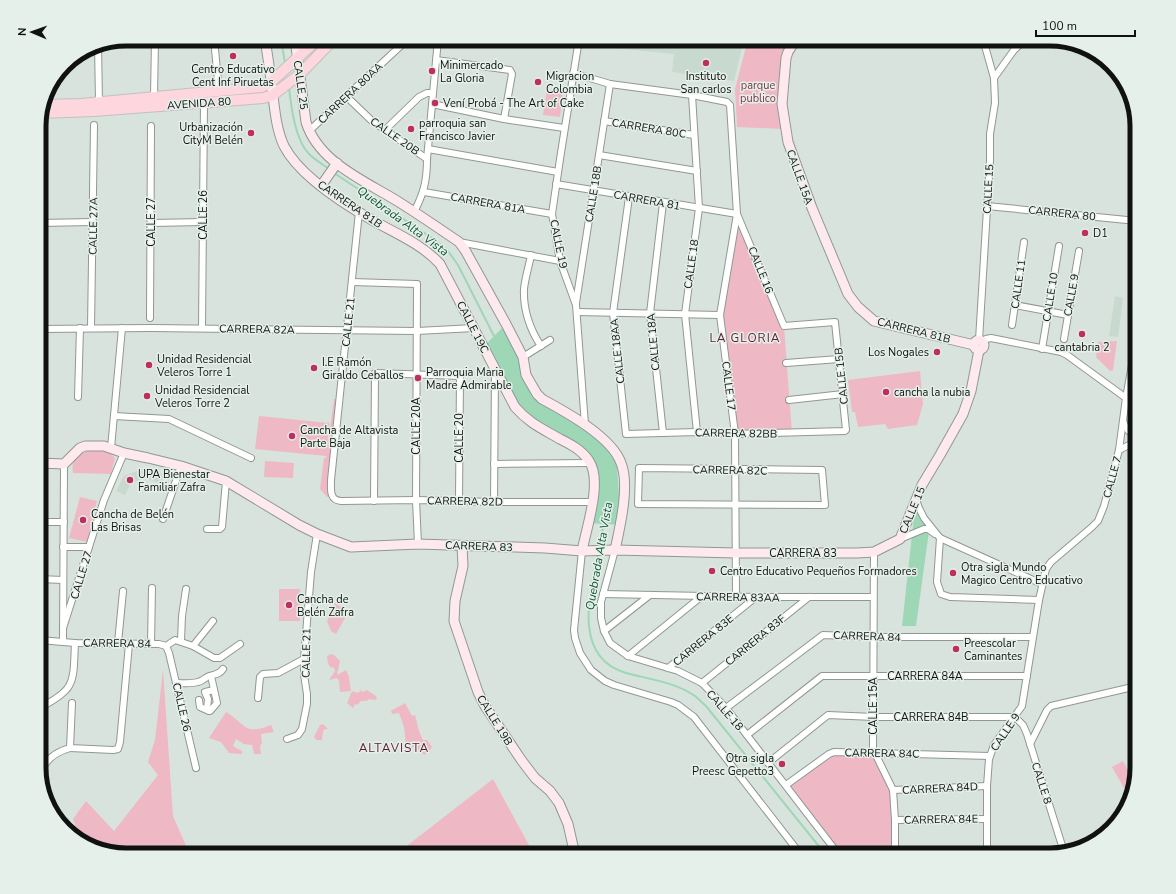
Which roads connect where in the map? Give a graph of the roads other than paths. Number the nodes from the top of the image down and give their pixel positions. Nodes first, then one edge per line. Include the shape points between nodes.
1 (155, 46) edge
2 (215, 46) edge
3 (267, 46) edge
4 (295, 46) edge
5 (311, 46) edge
6 (327, 46) edge
7 (401, 46) edge
8 (437, 46) edge
9 (578, 46) edge
10 (792, 46) edge
11 (985, 46) edge
12 (1018, 46) edge
13 (98, 51) edge
14 (436, 60) junction
15 (295, 61) junction
16 (573, 73) junction
17 (297, 76) junction
18 (994, 78) junction
19 (275, 79) junction
20 (610, 84) junction
21 (219, 91) junction
22 (276, 93) junction
23 (433, 93) junction
24 (692, 95) junction
25 (154, 97) junction
26 (346, 97) junction
27 (99, 103) junction
28 (204, 103) junction
29 (432, 104) junction
30 (49, 105) edge
31 (48, 113) edge
32 (504, 119) junction
33 (604, 121) junction
34 (94, 125) dead end
35 (151, 126) dead end
36 (564, 128) junction
37 (385, 130) junction
38 (309, 132) junction
39 (694, 135) junction
40 (428, 149) junction
41 (599, 156) junction
42 (427, 159) junction
43 (338, 166) junction
44 (696, 171) junction
45 (558, 172) junction
46 (556, 184) junction
47 (324, 186) junction
48 (593, 191) junction
49 (424, 192) junction
50 (629, 197) junction
51 (663, 203) junction
52 (987, 206) junction
53 (699, 208) junction
54 (359, 212) junction
55 (414, 212) junction
56 (552, 214) junction
57 (737, 214) junction
58 (1130, 220) edge
59 (93, 222) junction
60 (203, 222) junction
61 (46, 223) edge
62 (151, 223) junction
63 (459, 242) junction
64 (1024, 242) dead end
65 (1059, 246) dead end
66 (1079, 251) dead end
67 (430, 255) joint
68 (531, 255) junction
69 (560, 261) junction
70 (352, 282) junction
71 (576, 305) junction
72 (1015, 305) junction
73 (858, 307) joint
74 (1048, 311) junction
75 (576, 312) junction
76 (613, 313) junction
77 (650, 313) junction
78 (685, 314) junction
79 (720, 315) junction
80 (1068, 315) junction
81 (150, 318) dead end
82 (835, 322) joint
83 (1012, 326) dead end
84 (80, 328) junction
85 (91, 328) junction
86 (122, 328) junction
87 (202, 328) junction
88 (474, 328) junction
89 (46, 329) edge
90 (347, 331) junction
91 (417, 331) junction
92 (1064, 339) dead end
93 (550, 340) dead end
94 (979, 344) junction
95 (541, 346) junction
96 (1042, 349) junction
97 (523, 357) junction
98 (839, 359) junction
99 (786, 363) dead end
100 (495, 371) junction
101 (416, 374) junction
102 (1130, 376) edge
103 (842, 394) junction
104 (78, 396) dead end
105 (1126, 398) junction
106 (789, 400) dead end
107 (114, 416) junction
108 (1123, 421) junction
109 (585, 425) junction
110 (846, 430) joint
111 (697, 432) junction
112 (663, 433) junction
113 (1130, 433) edge
114 (626, 434) joint
115 (735, 434) junction
116 (1130, 444) edge
117 (111, 448) junction
118 (1119, 450) junction
119 (124, 453) junction
120 (251, 458) dead end
121 (46, 463) edge
122 (591, 463) junction
123 (64, 464) junction
124 (494, 464) junction
125 (181, 466) junction
126 (735, 470) junction
127 (226, 481) junction
128 (916, 498) junction
129 (374, 500) junction
130 (416, 500) junction
131 (337, 501) joint
132 (459, 501) junction
133 (494, 502) junction
134 (593, 502) junction
135 (735, 505) junction
136 (163, 519) dead end
137 (46, 522) edge
138 (64, 522) junction
139 (207, 529) dead end
140 (317, 534) junction
141 (940, 538) junction
142 (900, 539) junction
143 (418, 544) junction
144 (462, 546) junction
145 (63, 547) junction
146 (89, 547) junction
147 (611, 550) junction
148 (582, 551) junction
149 (874, 552) junction
150 (736, 553) junction
151 (1048, 565) joint
152 (46, 579) edge
153 (63, 580) junction
154 (1042, 584) junction
155 (152, 588) dead end
156 (186, 589) dead end
157 (123, 591) dead end
158 (603, 594) junction
159 (650, 596) junction
160 (702, 596) junction
161 (736, 597) junction
162 (756, 597) junction
163 (809, 597) junction
164 (873, 598) junction
165 (1039, 600) junction
166 (213, 621) dead end
167 (63, 628) junction
168 (604, 631) junction
169 (874, 637) junction
170 (1033, 637) junction
171 (46, 640) edge
172 (63, 641) junction
173 (181, 641) junction
174 (75, 643) junction
175 (118, 644) junction
176 (129, 644) junction
177 (151, 644) junction
178 (240, 644) dead end
179 (166, 646) junction
180 (193, 646) junction
181 (628, 656) junction
182 (304, 659) junction
183 (668, 668) junction
184 (223, 669) dead end
185 (211, 676) junction
186 (874, 676) junction
187 (1027, 676) junction
188 (176, 683) junction
189 (702, 683) junction
190 (1130, 688) edge
191 (215, 693) junction
192 (258, 698) dead end
193 (199, 700) dead end
194 (72, 703) dead end
195 (46, 704) edge
196 (726, 708) junction
197 (207, 709) junction
198 (874, 717) junction
199 (1015, 717) junction
200 (747, 735) junction
201 (287, 739) dead end
202 (1030, 744) junction
203 (70, 748) junction
204 (874, 752) junction
205 (990, 756) junction
206 (46, 761) edge
207 (768, 763) junction
208 (196, 768) dead end
209 (786, 785) junction
210 (987, 786) junction
211 (892, 790) junction
212 (987, 819) junction
213 (895, 820) junction
214 (1062, 847) edge
215 (573, 848) edge
216 (796, 848) edge
217 (834, 848) edge
218 (895, 848) edge
219 (986, 848) edge

1 - 25 street
2 - 21 street
3 - 19 street
4 - 15 street, CALLE 25
5 - 15 main road, AVENIDA 80
6 - 17 main road, AVENIDA 80
7 - 26 street, CARRERA 80AA
8 - 14 street
9 - 16 street, CALLE 19
10 - 73 street, CALLE 15A via 788,52 782,104 788,142 842,280
11 - 18 street, CALLE 15
12 - 18 street
13 - 27 street
14 - 23 street
14 - 32 street via 510,70 512,74
15 - 17 street, CALLE 25
15 - 19 main road, AVENIDA 80
16 - 20 street
16 - 36 street, CALLE 19
17 - 22 main road, AVENIDA 80
17 - 38 street, CALLE 25
18 - 52 street, CALLE 15 via 995,103 990,134
19 - 21 main road, AVENIDA 80 via 255,89
19 - 22 street
20 - 24 street
20 - 33 street, CALLE 18B
21 - 25 main road, AVENIDA 80
22 - 28 main road, AVENIDA 80 via 257,99
22 - 47 street, CARRERA 81B via 281,139 285,147 294,161
23 - 29 street
23 - 37 street via 419,97
24 - 39 street, CALLE 18
24 - 57 street, CALLE 17 via 727,102 730,105
25 - 27 main road, AVENIDA 80
26 - 37 street, CALLE 20B
26 - 38 street, CARRERA 80AA
27 - 30 main road, AVENIDA 80
28 - 31 main road, AVENIDA 80
28 - 60 street, CALLE 26
29 - 32 street
29 - 40 street
32 - 36 street
33 - 39 street, CARRERA 80C
33 - 41 street, CALLE 18B
34 - 59 street, CALLE 27A
35 - 62 street, CALLE 27
36 - 45 street, CALLE 19
37 - 42 street, CALLE 20B
38 - 43 street
39 - 44 street, CALLE 18
40 - 42 street
40 - 45 street
41 - 44 street
41 - 48 street, CALLE 18B
42 - 49 street
43 - 47 street
43 - 55 street
44 - 53 street, CALLE 18
45 - 46 street, CALLE 19
46 - 48 street, CARRERA 81
46 - 56 street, CALLE 19
47 - 54 street, CARRERA 81B
48 - 50 street, CARRERA 81
48 - 71 street, CALLE 18B
49 - 55 street
49 - 56 street, CARRERA 81A
50 - 51 street, CARRERA 81
50 - 76 street, CALLE 18AA
51 - 53 street, CARRERA 81
51 - 77 street, CALLE 18A
52 - 58 street, CARRERA 80
52 - 94 street, CALLE 15
53 - 57 street, CARRERA 81
53 - 78 street, CALLE 18
54 - 67 street, CARRERA 81B
54 - 70 street, CALLE 21
55 - 63 street
56 - 69 street, CALLE 19
57 - 79 street, CALLE 17
57 - 82 street, CALLE 16 via 784,326
59 - 61 street
59 - 85 street, CALLE 27A
60 - 62 street
60 - 87 street, CALLE 26
62 - 81 street, CALLE 27
63 - 68 street
63 - 97 street
64 - 72 street, CALLE 11
65 - 74 street, CALLE 10
66 - 80 street, CALLE 9
67 - 88 street, CALLE 19C via 440,264
68 - 69 street
68 - 95 street via 524,289 527,316 534,337
69 - 71 street, CALLE 19
70 - 90 street, CALLE 21
70 - 91 street, CALLE 20A via 417,284
71 - 75 street, CALLE 19
72 - 74 street
72 - 83 street, CALLE 11
73 - 94 street, CARRERA 81B via 867,317 880,323
74 - 80 street
74 - 96 street, CALLE 10
75 - 76 street
75 - 109 street, CALLE 19
76 - 77 street
76 - 114 street, CALLE 18AA
77 - 78 street
77 - 112 street, CALLE 18A
78 - 79 street
78 - 111 street, CALLE 18
79 - 115 street, CALLE 17
80 - 92 street, CALLE 9
82 - 98 street, CALLE 15B
84 - 85 street, CARRERA 82A
84 - 89 street, CARRERA 82A
84 - 104 street
85 - 86 street, CARRERA 82A
86 - 87 street, CARRERA 82A
86 - 107 street
87 - 90 street, CARRERA 82A
88 - 91 street, CARRERA 82A
88 - 100 street, CALLE 19C
90 - 91 street, CARRERA 82A
90 - 131 street, CALLE 21 via 331,480 331,494
91 - 101 street, CALLE 20A
93 - 95 street
94 - 96 street, CARRERA 81B via 991,338
94 - 128 street, CALLE 15 via 971,391 964,414
95 - 97 street
96 - 105 street, CARRERA 81B via 1068,355
97 - 109 street via 526,375 537,394
98 - 99 street
98 - 103 street, CALLE 15B
100 - 122 street via 515,406 528,420 574,447
100 - 124 street, CALLE 19C
101 - 129 street via 375,373
101 - 130 street, CALLE 20A
101 - 132 street, CALLE 20 via 460,376
102 - 105 street, CALLE 7
103 - 106 street
103 - 110 street, CALLE 15B
105 - 108 street, CALLE 7
107 - 117 street
107 - 120 street via 169,419
108 - 113 street
108 - 118 street, CALLE 7
109 - 147 street via 602,437 616,452 622,464 624,478 621,525
110 - 115 street, CARRERA 82BB
111 - 112 street, CARRERA 82BB
111 - 115 street, CARRERA 82BB
112 - 114 street, CARRERA 82BB
115 - 126 street, CALLE 17
116 - 118 street
117 - 119 street, CARRERA 83
117 - 123 street, CARRERA 83 via 80,448
118 - 151 street, CALLE 7 via 1098,521
119 - 125 street, CARRERA 83
119 - 146 street, CALLE 27 via 104,500
121 - 123 street
122 - 124 street
122 - 134 street via 594,475
123 - 138 street
124 - 133 street, CALLE 19C
125 - 127 street, CARRERA 83
125 - 136 street
126 - 135 street, CALLE 17
126 - 135 street, CARRERA 82C via 822,470 825,505
126 - 135 street, CARRERA 82C via 639,468 638,504
127 - 139 street via 222,527
127 - 140 street, CARRERA 83 via 271,510
128 - 141 street via 924,518
128 - 142 street, CALLE 15
129 - 130 street, CARRERA 82D
129 - 131 street, CARRERA 82D
130 - 132 street, CARRERA 82D
130 - 143 street, CALLE 20A
132 - 133 street, CARRERA 82D
133 - 134 street, CARRERA 82D
134 - 148 street
135 - 150 street, CALLE 17
137 - 138 street
138 - 145 street
140 - 143 street, CARRERA 83 via 351,547
140 - 182 street, CALLE 21 via 311,572
141 - 142 street, CARRERA 83 via 924,529
141 - 154 street
141 - 165 street via 937,582 941,594 950,597
142 - 149 street, CARRERA 83
143 - 144 street, CARRERA 83
144 - 148 street, CARRERA 83
144 - 215 street, CALLE 19B via 463,566 455,601 454,620 478,692 522,761 560,803
145 - 146 street
145 - 153 street
146 - 167 street, CALLE 27
147 - 148 street, CARRERA 83
147 - 150 street, CARRERA 83
147 - 158 street, CALLE 18
148 - 216 street via 574,638 591,670 614,685 678,705 694,718
149 - 150 street, CARRERA 83
149 - 164 street, CALLE 15A
150 - 161 street, CALLE 17
151 - 154 street, CALLE 9
152 - 153 street
153 - 167 street
154 - 165 street, CALLE 9
155 - 177 street
156 - 173 street
157 - 175 street
158 - 159 street, CARRERA 83AA
158 - 168 street, CALLE 18 via 601,618
159 - 160 street, CARRERA 83AA
159 - 168 street
160 - 161 street, CARRERA 83AA
160 - 181 street
161 - 162 street, CARRERA 83AA
162 - 163 street, CARRERA 83AA
162 - 183 street, CARRERA 83E
163 - 164 street, CARRERA 83AA
163 - 189 street, CARRERA 83F
164 - 169 street, CALLE 15A
165 - 170 street, CALLE 9
166 - 180 street
167 - 172 street
168 - 181 street, CALLE 18 via 610,643
169 - 170 street, CARRERA 84
169 - 186 street, CALLE 15A
169 - 196 street, CARRERA 84 via 821,635
170 - 187 street, CALLE 9
171 - 172 street, CARRERA 84
172 - 174 street, CARRERA 84
173 - 179 street, CARRERA 84 via 175,640
173 - 180 street
174 - 175 street, CARRERA 84
174 - 195 street via 74,674 70,686 64,693
175 - 176 street, CARRERA 84
176 - 177 street, CARRERA 84
176 - 203 street via 118,748
177 - 179 street, CARRERA 84
178 - 180 street via 220,658 214,658
179 - 188 street, CALLE 26
181 - 183 street, CALLE 18
182 - 192 street via 278,673 263,674 260,677
182 - 201 street, CALLE 21 via 307,694 302,729 298,735
183 - 189 street, CALLE 18
184 - 185 street
185 - 188 street via 189,684
185 - 191 street
186 - 187 street, CARRERA 84A
186 - 198 street, CALLE 15A
186 - 200 street, CARRERA 84A via 822,676
187 - 199 street, CALLE 9 via 1022,706
188 - 208 street, CALLE 26
189 - 196 street, CALLE 18
190 - 202 street via 1051,706
191 - 197 street via 217,703 210,711
191 - 197 street via 205,692
193 - 197 street via 199,706
194 - 203 street
196 - 200 street, CALLE 18
198 - 199 street, CARRERA 84B
198 - 204 street, CALLE 15A
198 - 207 street, CARRERA 84B via 828,715
199 - 202 street, CALLE 8 via 1023,725
199 - 205 street, CALLE 9 via 994,745
200 - 207 street, CALLE 18
202 - 214 street, CALLE 8
203 - 206 street
204 - 205 street, CARRERA 84C
204 - 209 street, CARRERA 84C via 834,752
204 - 211 street, CALLE 15A
205 - 210 street, CALLE 9
207 - 209 street, CALLE 18
209 - 217 street, CALLE 18
210 - 211 street, CARRERA 84D
210 - 212 street, CALLE 9
211 - 213 street, CALLE 15A
212 - 213 street, CARRERA 84E
212 - 219 street, CALLE 9
213 - 218 street, CALLE 15A

